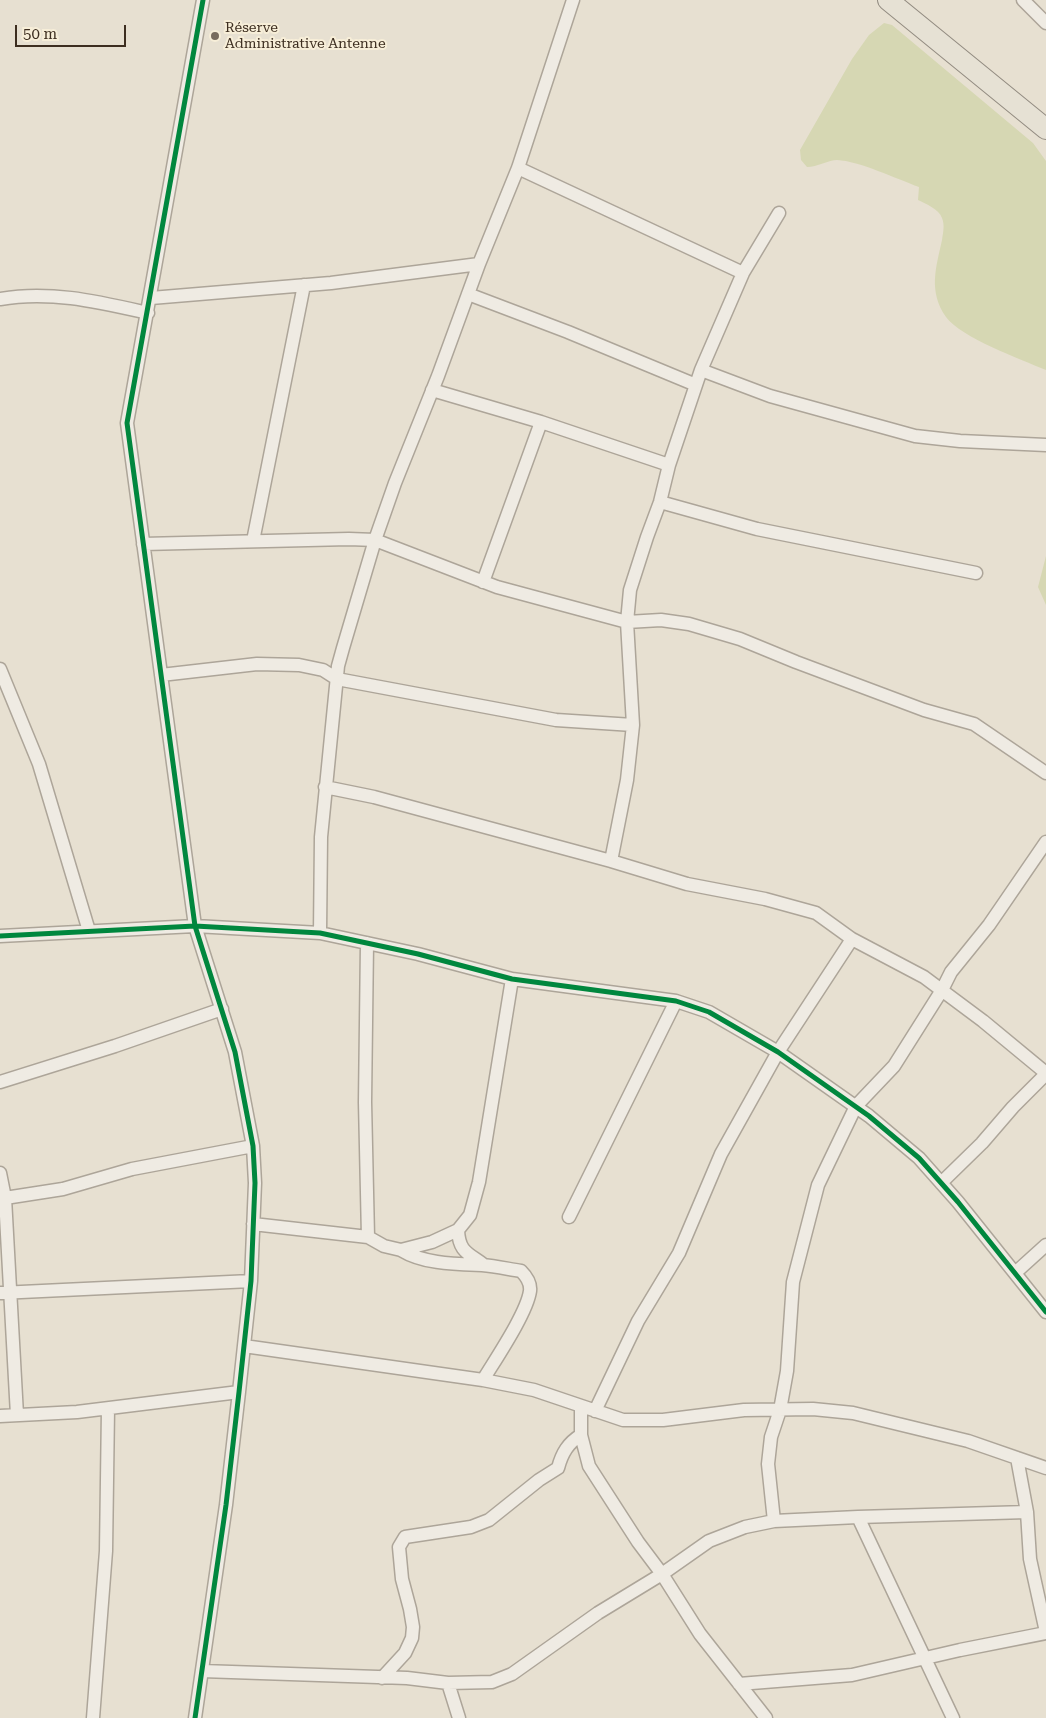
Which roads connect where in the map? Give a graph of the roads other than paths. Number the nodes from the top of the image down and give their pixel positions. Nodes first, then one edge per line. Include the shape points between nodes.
1 (203, 0) edge
2 (573, 0) edge
3 (888, 0) edge
4 (1023, 0) edge
5 (1046, 23) edge
6 (1046, 129) edge
7 (518, 168) junction
8 (779, 213) dead end
9 (479, 264) junction
10 (744, 273) junction
11 (304, 285) junction
12 (468, 294) junction
13 (150, 298) junction
14 (0, 299) edge
15 (148, 313) junction
16 (701, 370) junction
17 (696, 386) junction
18 (432, 390) junction
19 (541, 422) junction
20 (1046, 445) edge
21 (669, 465) junction
22 (660, 502) junction
23 (375, 540) junction
24 (253, 541) junction
25 (143, 544) junction
26 (976, 573) dead end
27 (483, 582) junction
28 (627, 622) junction
29 (0, 669) edge
30 (161, 675) junction
31 (337, 679) junction
32 (633, 725) junction
33 (1046, 773) edge
34 (325, 786) junction
35 (1046, 842) edge
36 (611, 861) junction
37 (195, 926) junction
38 (89, 931) junction
39 (320, 933) junction
40 (0, 936) edge
41 (852, 939) junction
42 (367, 943) junction
43 (512, 979) junction
44 (942, 990) junction
45 (676, 1001) junction
46 (222, 1009) junction
47 (778, 1052) junction
48 (1046, 1073) edge
49 (0, 1082) edge
50 (856, 1106) junction
51 (253, 1146) junction
52 (0, 1173) edge
53 (941, 1184) junction
54 (5, 1198) junction
55 (569, 1218) dead end
56 (253, 1224) junction
57 (458, 1230) junction
58 (368, 1237) junction
59 (1046, 1245) edge
60 (401, 1250) junction
61 (484, 1265) junction
62 (1015, 1273) junction
63 (251, 1281) junction
64 (5, 1292) edge
65 (1046, 1312) edge
66 (244, 1346) junction
67 (483, 1380) junction
68 (239, 1392) junction
69 (581, 1407) junction
70 (108, 1409) junction
71 (780, 1410) junction
72 (594, 1411) junction
73 (0, 1416) edge
74 (18, 1416) junction
75 (581, 1435) junction
76 (1017, 1458) junction
77 (1046, 1468) edge
78 (1028, 1512) junction
79 (858, 1516) junction
80 (774, 1521) junction
81 (662, 1574) junction
82 (1046, 1633) edge
83 (924, 1660) junction
84 (202, 1671) junction
85 (382, 1678) junction
86 (448, 1683) junction
87 (740, 1684) junction
88 (93, 1718) edge
89 (195, 1718) edge
90 (459, 1718) edge
91 (766, 1718) edge
92 (953, 1718) edge

1 - 13 street
2 - 7 street
3 - 6 main road
4 - 5 street
7 - 9 street
7 - 10 street
8 - 10 street
9 - 11 street
9 - 12 street
10 - 16 street
11 - 13 street
11 - 24 street
12 - 17 street
12 - 18 street
13 - 15 street
14 - 15 street via 50,295
15 - 25 street via 127,423
16 - 17 street
16 - 20 street via 770,396 915,436
17 - 21 street
18 - 19 street
18 - 23 street
19 - 21 street
19 - 27 street
21 - 22 street
22 - 26 street via 757,529
22 - 28 street via 630,590
23 - 24 street
23 - 27 street
23 - 31 street
24 - 25 street
25 - 30 street
27 - 28 street
28 - 32 street
28 - 33 street via 661,620 740,639 924,710 974,724
29 - 38 street via 40,764
30 - 31 street via 257,664 323,670
30 - 37 street
31 - 32 street via 556,720
31 - 34 street
32 - 36 street via 627,780
34 - 36 street
34 - 39 street
35 - 44 street via 989,925 951,972
36 - 41 street via 687,884 816,913
37 - 38 street
37 - 39 street
37 - 46 street
38 - 40 street
39 - 42 street
41 - 44 street
41 - 47 street
42 - 43 street
42 - 58 street via 365,1102
43 - 45 street
43 - 57 street via 479,1182 470,1214
44 - 48 street
44 - 50 street via 894,1066
45 - 47 street via 709,1012
45 - 55 street
46 - 49 street
46 - 51 street via 235,1052
47 - 50 street
47 - 72 street via 722,1154 679,1253 638,1321
48 - 53 street
50 - 53 street via 919,1158
50 - 71 street via 818,1186 793,1282 787,1371
51 - 54 street
51 - 56 street via 256,1183
52 - 54 street
53 - 62 street
54 - 64 street
56 - 58 street
56 - 63 street
57 - 60 street via 432,1242
57 - 61 street via 458,1242 463,1250
58 - 60 street via 384,1246
59 - 62 street
60 - 61 street via 412,1257
61 - 67 street via 521,1271 528,1279 530,1290 527,1304
62 - 65 street
63 - 64 street
63 - 66 street
64 - 74 street
66 - 67 street
66 - 68 street
67 - 69 street via 534,1390
68 - 70 street
68 - 84 street
69 - 72 street
69 - 75 street
70 - 74 street
70 - 88 street via 106,1551
71 - 72 street via 744,1410 663,1420 623,1420
71 - 76 street via 853,1413 968,1441
71 - 80 street via 771,1437 768,1464
73 - 74 street
75 - 81 street via 589,1466
75 - 85 street via 562,1455 558,1468 489,1520 471,1528 405,1537 399,1547 402,1579 412,1618 412,1638 405,1653
76 - 77 street
76 - 78 street
78 - 79 street
78 - 82 street via 1030,1560
79 - 80 street
79 - 83 street
80 - 81 street via 745,1527 709,1542
81 - 86 street via 598,1613 512,1674 492,1682
81 - 87 street via 700,1634
82 - 83 street
83 - 87 street via 852,1675
83 - 92 street
84 - 85 street
84 - 89 street
85 - 86 street
86 - 90 street
87 - 91 street

